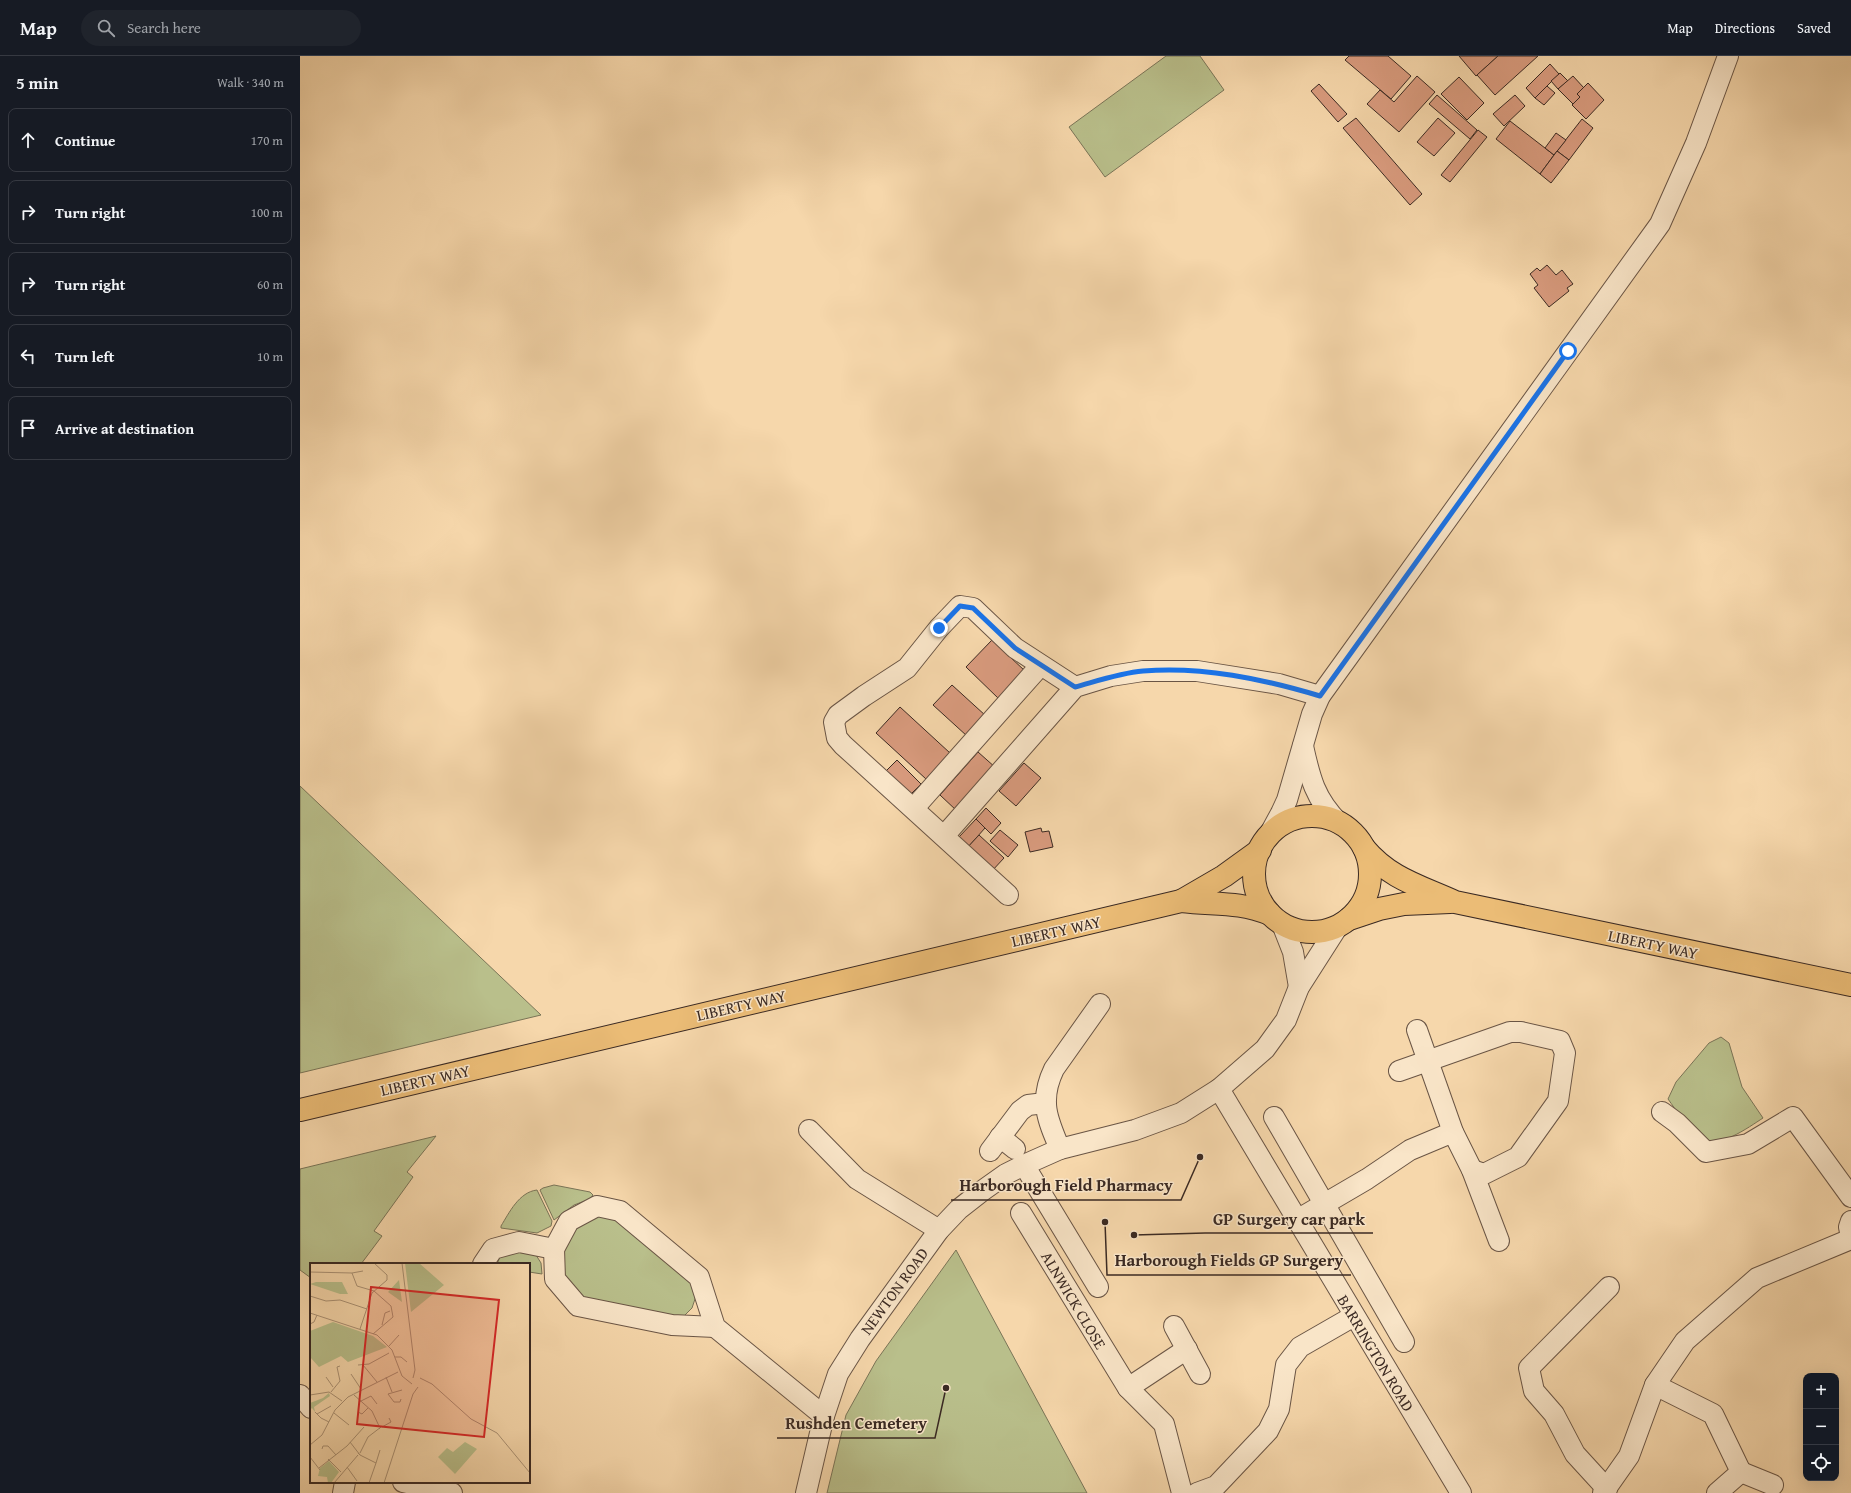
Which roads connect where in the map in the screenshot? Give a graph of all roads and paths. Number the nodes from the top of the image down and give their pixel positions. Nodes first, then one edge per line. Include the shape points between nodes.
1 (1728, 56) edge
2 (1040, 666) junction
3 (1075, 687) junction
4 (1320, 696) junction
5 (1303, 746) junction
6 (914, 808) junction
7 (1340, 823) junction
8 (944, 836) junction
9 (1264, 843) junction
10 (1364, 848) junction
11 (1008, 895) dead end
12 (1181, 901) junction
13 (1455, 902) junction
14 (1276, 919) junction
15 (1344, 922) junction
16 (1851, 985) edge
17 (1299, 987) junction
18 (1100, 1004) dead end
19 (1417, 1030) dead end
20 (1428, 1061) junction
21 (1399, 1071) dead end
22 (1219, 1089) junction
23 (1045, 1103) junction
24 (300, 1110) edge
25 (1662, 1112) dead end
26 (1274, 1116) dead end
27 (809, 1130) dead end
28 (1453, 1132) junction
29 (1060, 1149) junction
30 (1007, 1151) junction
31 (1472, 1170) junction
32 (1851, 1197) edge
33 (1324, 1205) junction
34 (1021, 1213) dead end
35 (1297, 1220) junction
36 (1851, 1220) edge
37 (939, 1230) junction
38 (1851, 1238) edge
39 (1499, 1241) dead end
40 (554, 1249) junction
41 (484, 1263) edge
42 (1098, 1287) dead end
43 (1609, 1287) dead end
44 (1354, 1316) junction
45 (1174, 1326) dead end
46 (715, 1327) junction
47 (1404, 1342) dead end
48 (1187, 1349) junction
49 (1200, 1374) dead end
50 (1655, 1385) junction
51 (1128, 1388) junction
52 (300, 1395) edge
53 (310, 1407) edge
54 (824, 1416) junction
55 (1742, 1472) junction
56 (345, 1483) edge
57 (407, 1483) edge
58 (1773, 1485) dead end
59 (1453, 1490) edge
60 (1605, 1491) edge
61 (343, 1493) edge
62 (452, 1493) edge
63 (806, 1493) edge
64 (1182, 1493) edge
65 (1197, 1493) edge
66 (1717, 1493) edge

1 - 4 street via 1696,143 1660,224
2 - 3 street
2 - 6 street
2 - 6 street via 1015,648 973,608 960,606 907,668 838,715 834,722 838,738
3 - 4 street via 1111,676 1143,671 1197,671 1279,684
3 - 8 street
4 - 5 street
5 - 7 street via 1310,776 1318,795 1324,807
5 - 9 street via 1287,800
6 - 8 street
7 - 9 highway via 1309,816 1294,819 1279,826
7 - 10 highway via 1354,834
8 - 11 street
9 - 12 highway, LIBERTY WAY via 1224,876
9 - 14 highway via 1255,863 1256,890 1262,903
10 - 13 highway, LIBERTY WAY via 1384,869
10 - 15 highway via 1369,867 1369,886 1362,904
12 - 14 highway, LIBERTY WAY via 1249,906
12 - 24 highway, LIBERTY WAY
13 - 15 highway, LIBERTY WAY via 1404,904 1379,909
13 - 16 highway, LIBERTY WAY
14 - 15 highway via 1295,930 1310,932 1324,931
14 - 17 street via 1293,952
15 - 17 street, NEWTON ROAD
17 - 22 street, NEWTON ROAD via 1286,1020 1265,1049
18 - 23 street via 1054,1069 1049,1080
19 - 20 street
20 - 21 street
20 - 28 street
20 - 31 street via 1510,1032 1560,1041 1564,1053 1558,1101 1518,1157 1484,1174
22 - 29 street, NEWTON ROAD via 1181,1113 1136,1130
22 - 35 street, BARRINGTON ROAD
23 - 29 street via 1048,1121
23 - 30 street, NEWTON ROAD via 1033,1103 1020,1111
25 - 32 street via 1706,1152 1748,1144 1793,1117
26 - 33 street
27 - 37 street via 857,1179
28 - 31 street
28 - 33 street via 1410,1150
29 - 30 street, NEWTON ROAD
30 - 37 street, NEWTON ROAD via 1006,1174 959,1209
30 - 42 street
31 - 39 street
33 - 35 street
33 - 47 street
34 - 51 street, ALNWICK CLOSE
35 - 44 street, BARRINGTON ROAD
36 - 38 street
37 - 54 street, NEWTON ROAD via 860,1339 838,1374
38 - 50 street via 1757,1278 1685,1341
40 - 41 street via 519,1242 493,1249
40 - 46 street via 555,1279 578,1306 672,1325
40 - 46 street via 569,1221 597,1206 620,1211 699,1277
43 - 60 street via 1529,1368 1534,1391 1554,1414 1575,1454
44 - 59 street, BARRINGTON ROAD
44 - 65 street via 1300,1347 1286,1366 1280,1409 1268,1431 1216,1486
45 - 48 street
46 - 54 street
48 - 49 street
48 - 51 street
50 - 55 street via 1713,1414
50 - 60 street via 1629,1456
51 - 64 street, ALNWICK CLOSE via 1164,1424
52 - 53 street
54 - 63 street, NEWTON ROAD
55 - 58 street
55 - 66 street
56 - 61 street
57 - 62 street

